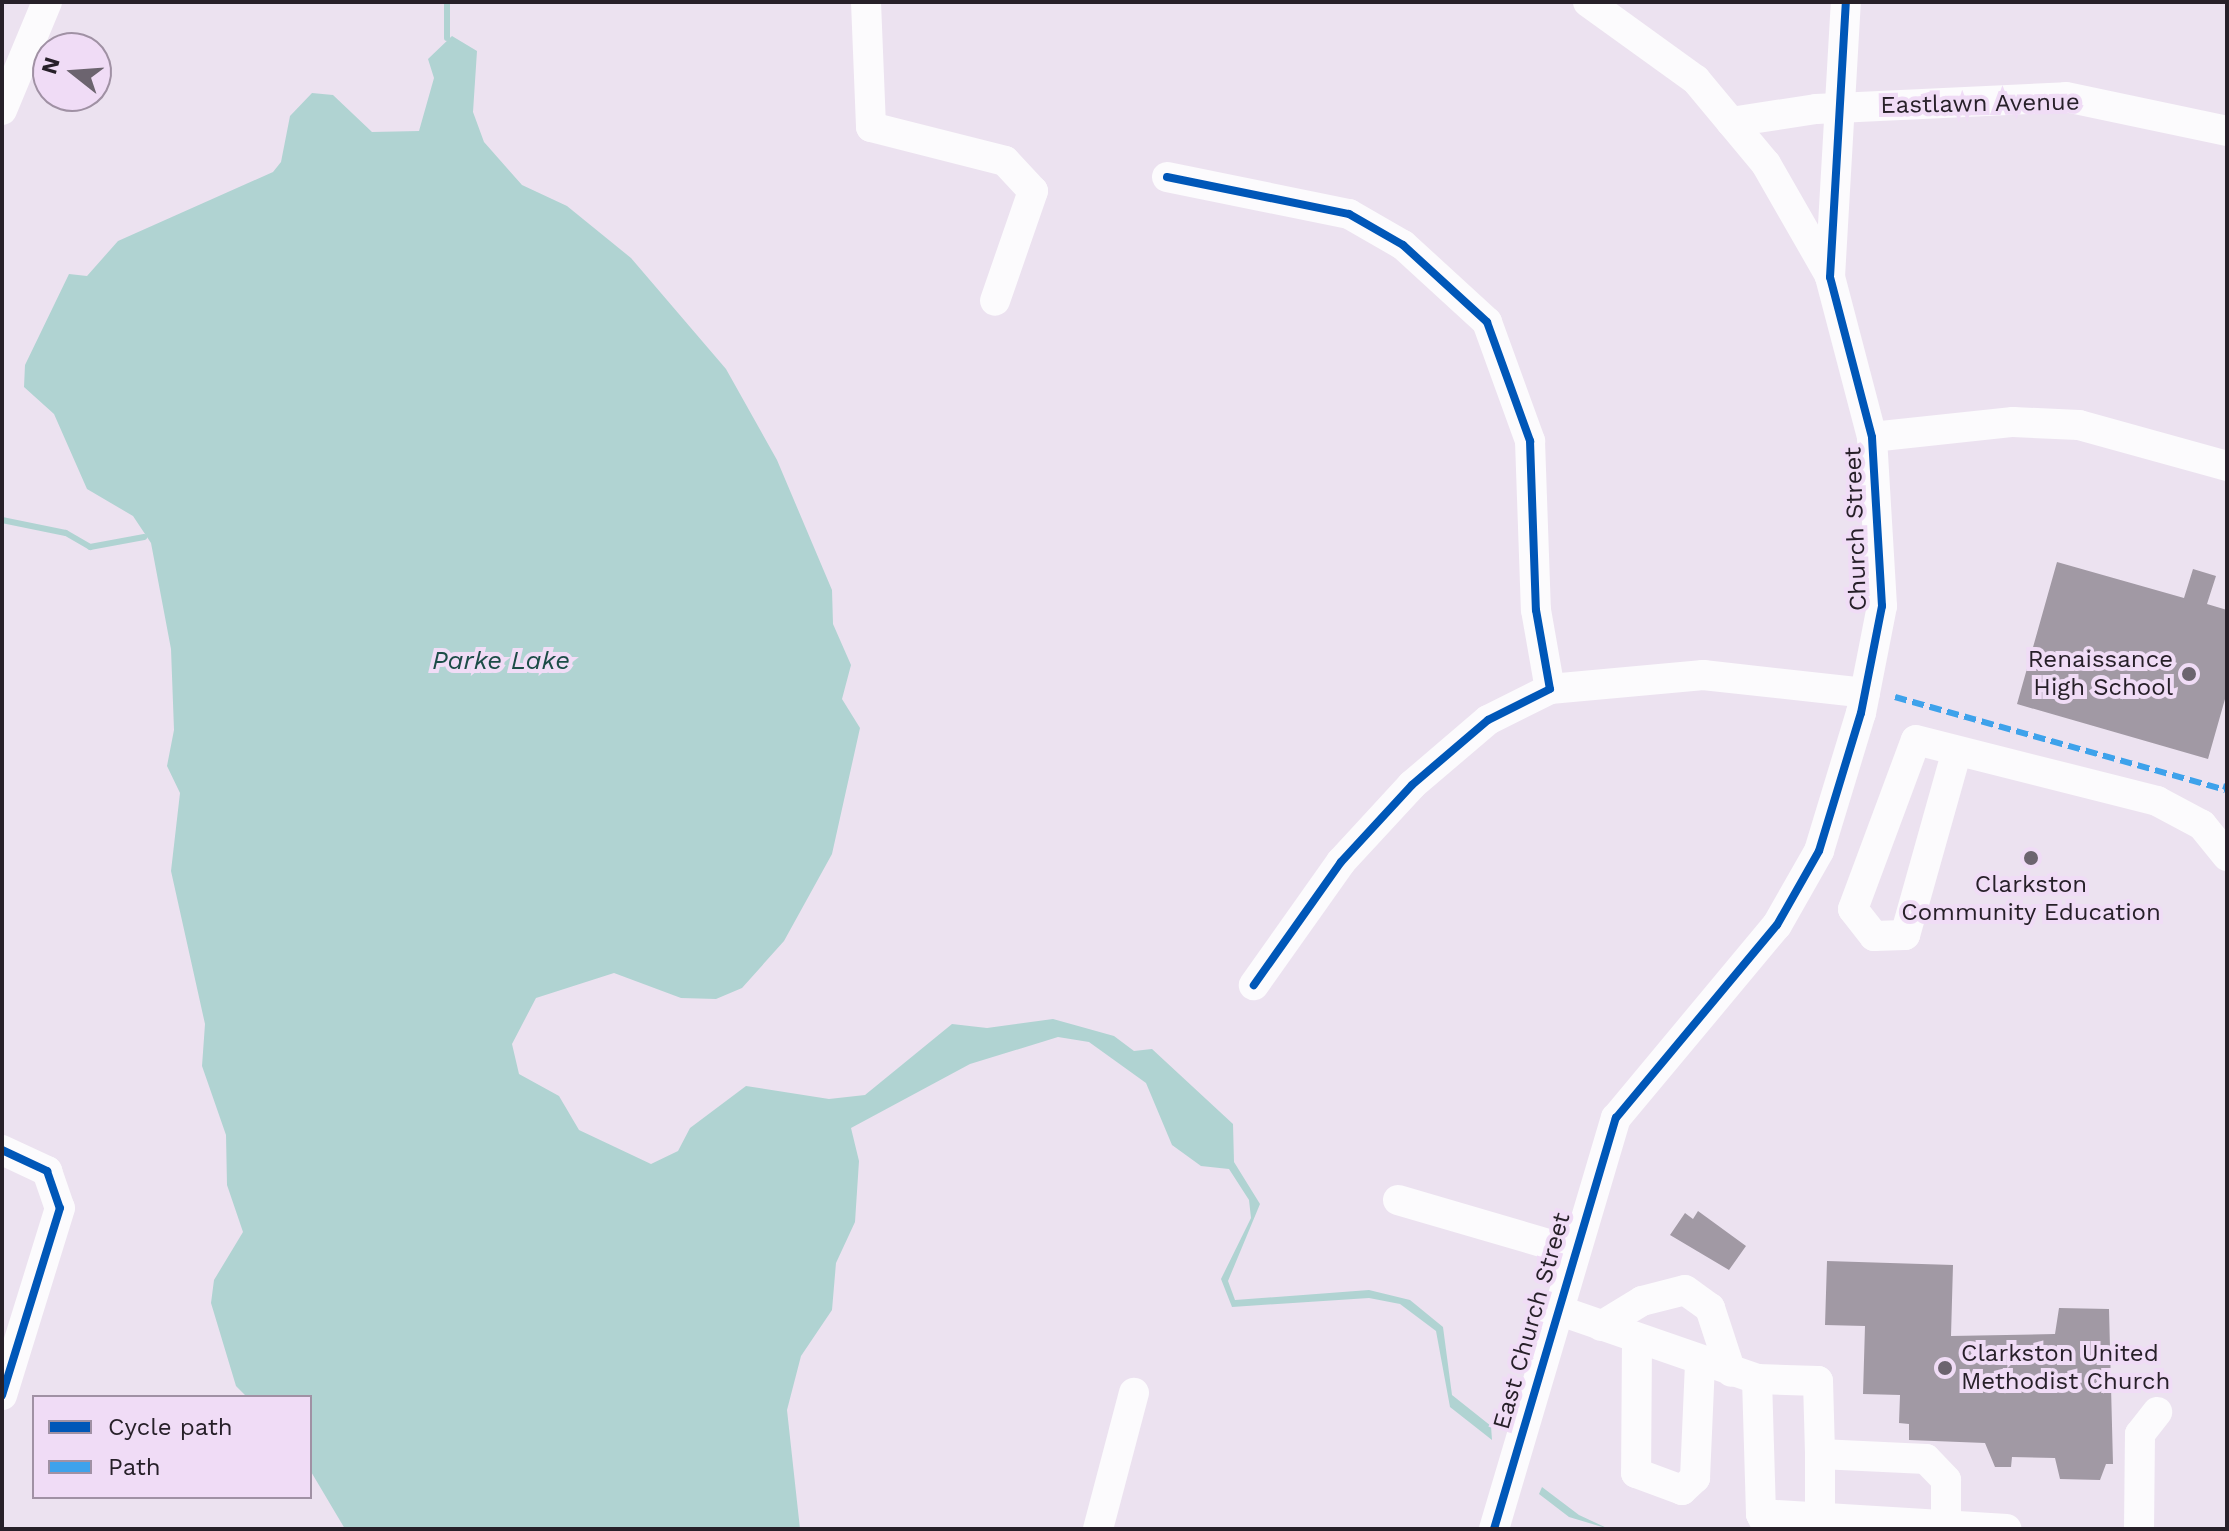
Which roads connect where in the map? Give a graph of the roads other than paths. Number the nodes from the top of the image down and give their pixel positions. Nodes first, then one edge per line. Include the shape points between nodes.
1 (47, 2) edge
2 (866, 2) edge
3 (1588, 2) edge
4 (1846, 2) edge
5 (1843, 108) junction
6 (2, 110) edge
7 (1731, 122) junction
8 (2227, 131) edge
9 (1167, 177) dead end
10 (1830, 277) junction
11 (995, 301) dead end
12 (1872, 437) junction
13 (2227, 466) edge
14 (1550, 689) junction
15 (1865, 693) junction
16 (1956, 754) junction
17 (2224, 841) edge
18 (1254, 985) dead end
19 (1614, 1126) joint
20 (2, 1150) edge
21 (1398, 1200) dead end
22 (1572, 1251) junction
23 (1555, 1309) junction
24 (1601, 1326) junction
25 (1637, 1340) junction
26 (1700, 1363) junction
27 (1744, 1376) junction
28 (1134, 1393) dead end
29 (2, 1395) edge
30 (2157, 1412) dead end
31 (1820, 1454) junction
32 (1820, 1517) junction
33 (1765, 1521) edge
34 (1946, 1526) edge
35 (1098, 1529) edge
36 (1494, 1529) edge
37 (2007, 1529) edge
38 (2139, 1529) edge

1 - 6 street
2 - 11 street via 871,127 986,155 1020,172 1033,191 1031,210
3 - 7 street via 1696,80
4 - 5 street, Church Street
5 - 7 street, Eastlawn Avenue
5 - 8 street, Eastlawn Avenue via 2066,97
5 - 10 street, Church Street
7 - 10 street via 1766,164
9 - 14 street via 1349,214 1414,254 1487,322 1530,441 1536,610
10 - 12 street, Church Street
12 - 13 street via 2013,422 2079,425
12 - 15 street, Church Street via 1882,606
14 - 15 street via 1703,675
14 - 18 street via 1488,720 1412,785 1341,862
15 - 19 street, Church Street via 1819,851 1777,925 1635,1087
16 - 16 street via 1916,740 1853,909 1874,936 1905,935
16 - 17 street via 2157,801
19 - 22 street, East Church Street
20 - 29 street via 47,1171 60,1208
21 - 22 street
22 - 23 street, East Church Street
23 - 24 street
23 - 36 street, East Church Street
24 - 25 street
24 - 27 street via 1642,1301 1685,1290 1710,1308
25 - 26 street
25 - 26 street via 1636,1473 1682,1490 1695,1478
26 - 27 street
27 - 31 street via 1818,1381
27 - 33 street
28 - 35 street
30 - 38 street via 2140,1434
31 - 32 street
31 - 34 street via 1926,1459 1946,1480
32 - 33 street
32 - 34 street
34 - 37 street

